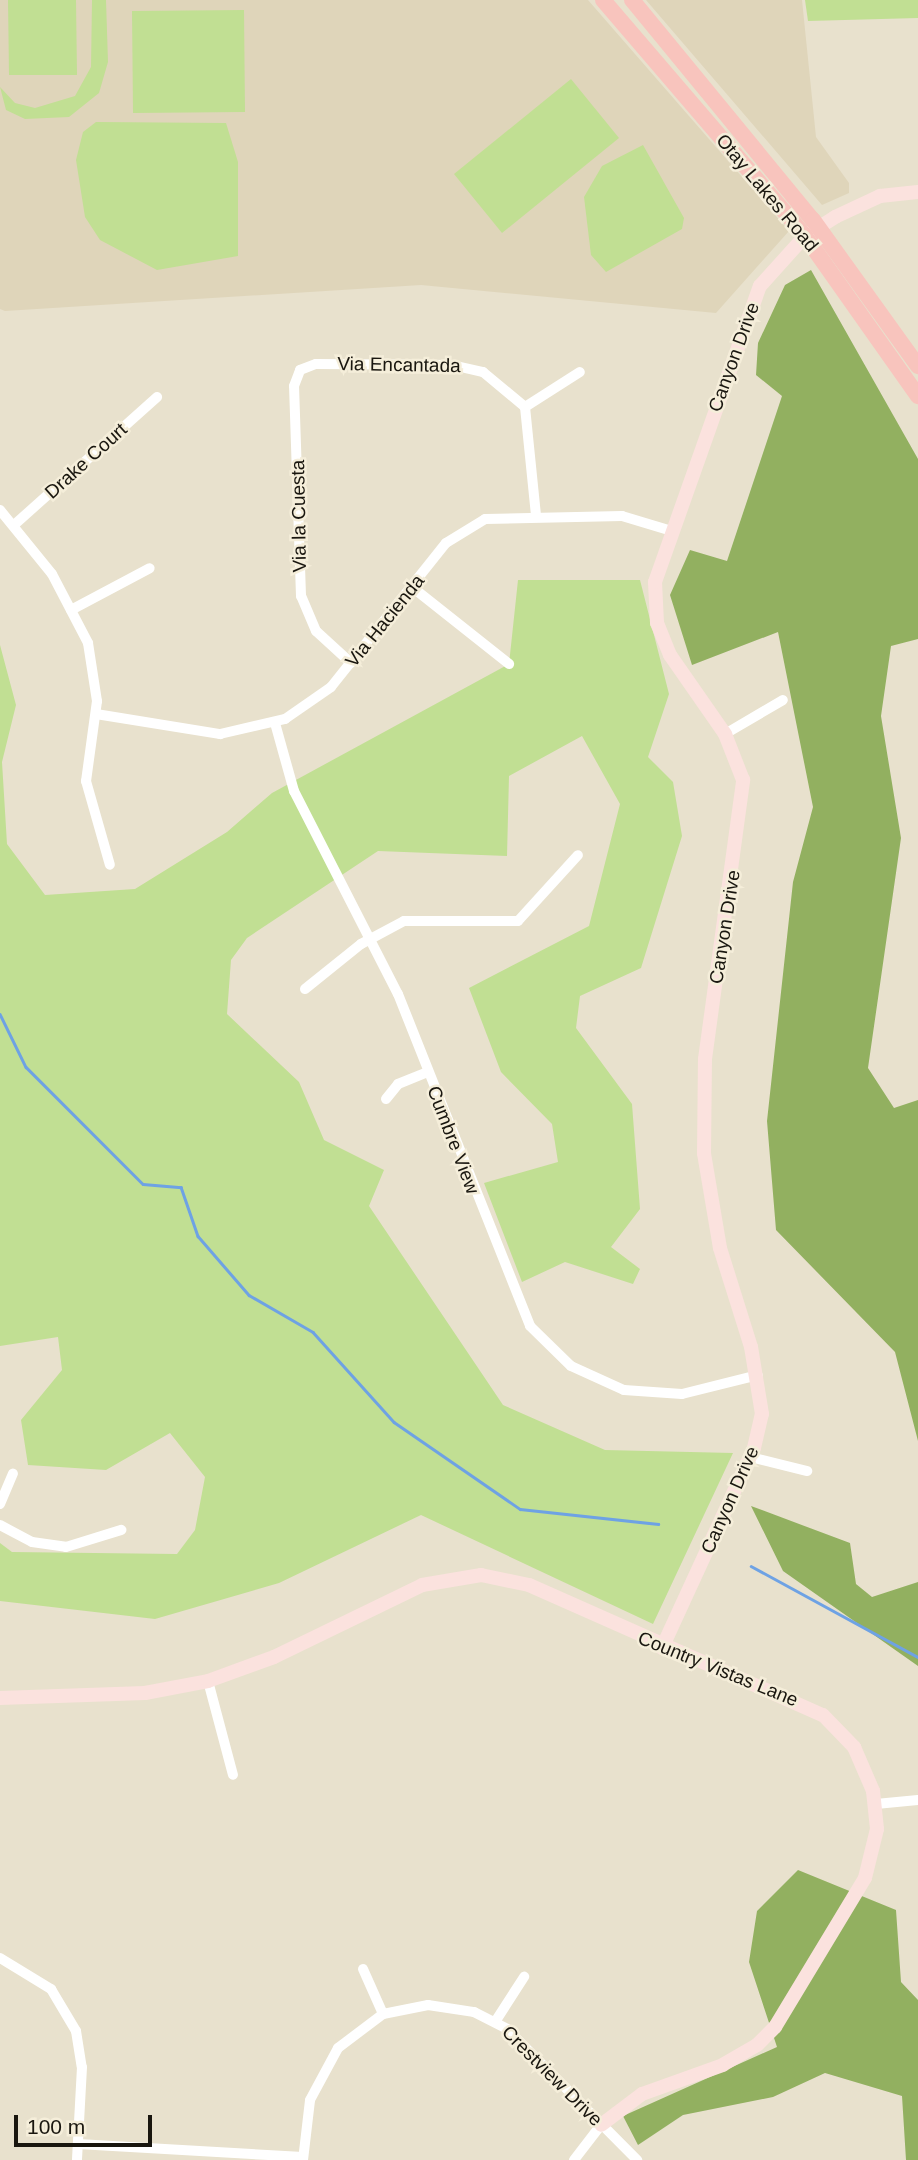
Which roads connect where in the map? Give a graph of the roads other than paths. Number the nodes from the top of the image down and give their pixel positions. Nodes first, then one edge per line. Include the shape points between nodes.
1 (603, 0) edge
2 (632, 0) edge
3 (918, 192) edge
4 (811, 232) junction
5 (317, 364) joint
6 (918, 366) edge
7 (580, 372) dead end
8 (918, 396) edge
9 (157, 397) dead end
10 (525, 407) junction
11 (0, 510) edge
12 (536, 515) junction
13 (14, 524) junction
14 (672, 531) junction
15 (150, 568) dead end
16 (412, 587) junction
17 (71, 610) junction
18 (351, 663) junction
19 (509, 664) dead end
20 (783, 700) dead end
21 (96, 714) junction
22 (275, 723) junction
23 (725, 734) junction
24 (578, 855) dead end
25 (110, 865) dead end
26 (370, 938) junction
27 (304, 989) dead end
28 (427, 1072) junction
29 (386, 1099) dead end
30 (758, 1375) junction
31 (750, 1457) junction
32 (807, 1471) dead end
33 (13, 1474) dead end
34 (0, 1504) edge
35 (0, 1525) edge
36 (121, 1530) dead end
37 (662, 1648) junction
38 (208, 1681) junction
39 (0, 1698) edge
40 (233, 1775) dead end
41 (918, 1800) edge
42 (876, 1804) junction
43 (0, 1958) edge
44 (363, 1969) dead end
45 (524, 1977) dead end
46 (383, 2014) junction
47 (495, 2022) junction
48 (601, 2125) junction
49 (78, 2144) junction
50 (303, 2159) edge
51 (78, 2160) edge
52 (574, 2160) edge
53 (637, 2160) edge

1 - 4 main road, Otay Lakes Road
2 - 4 main road, Otay Lakes Road
3 - 4 street, Canyon Drive via 858,204
4 - 6 main road, Otay Lakes Road
4 - 8 main road, Otay Lakes Road
4 - 14 street, Canyon Drive via 761,286
5 - 10 street, Via Encantada via 470,366
5 - 18 street, Via la Cuesta via 300,370 294,386 301,596 316,631
7 - 10 street
9 - 13 street, Drake Court
10 - 12 street
11 - 13 street
12 - 14 street, Via Hacienda via 622,516
12 - 16 street, Via Hacienda via 485,519 463,529
13 - 17 street
14 - 23 street, Canyon Drive via 655,582 657,623 674,661
15 - 17 street
16 - 18 street, Via Hacienda
16 - 19 street
17 - 21 street via 93,661
18 - 22 street, Via Hacienda via 314,701
20 - 23 street
21 - 22 street, Via Hacienda via 202,733
21 - 25 street via 86,781
22 - 26 street, Cumbre View via 294,791
23 - 30 street, Canyon Drive via 743,780 743,811 705,1059 704,1153 720,1248
24 - 26 street via 518,921 429,917
26 - 27 street
26 - 28 street, Cumbre View
28 - 29 street via 398,1084
28 - 30 street, Cumbre View via 516,1302 549,1348 584,1374 638,1393 689,1392
30 - 31 street, Canyon Drive via 762,1414
31 - 32 street
31 - 37 street, Canyon Drive
33 - 34 street
35 - 36 street via 32,1542 66,1547
37 - 38 street, Country Vistas Lane via 529,1585 468,1575 422,1585 274,1657
37 - 42 street, Country Vistas Lane via 823,1715 858,1754
38 - 39 street, Country Vistas Lane via 145,1693
38 - 40 street
41 - 42 street
42 - 48 street, Country Vistas Lane via 876,1842 865,1878 775,2027 723,2065 642,2094
43 - 49 street via 42,1980 72,2019 82,2067
44 - 46 street
45 - 47 street
46 - 47 street, Crestview Drive via 439,2005
46 - 50 street, Crestview Drive via 348,2038 325,2067 307,2111
47 - 48 street, Crestview Drive
48 - 52 street, Country Vistas Lane
48 - 53 street, Crestview Drive
49 - 50 street
49 - 51 street

